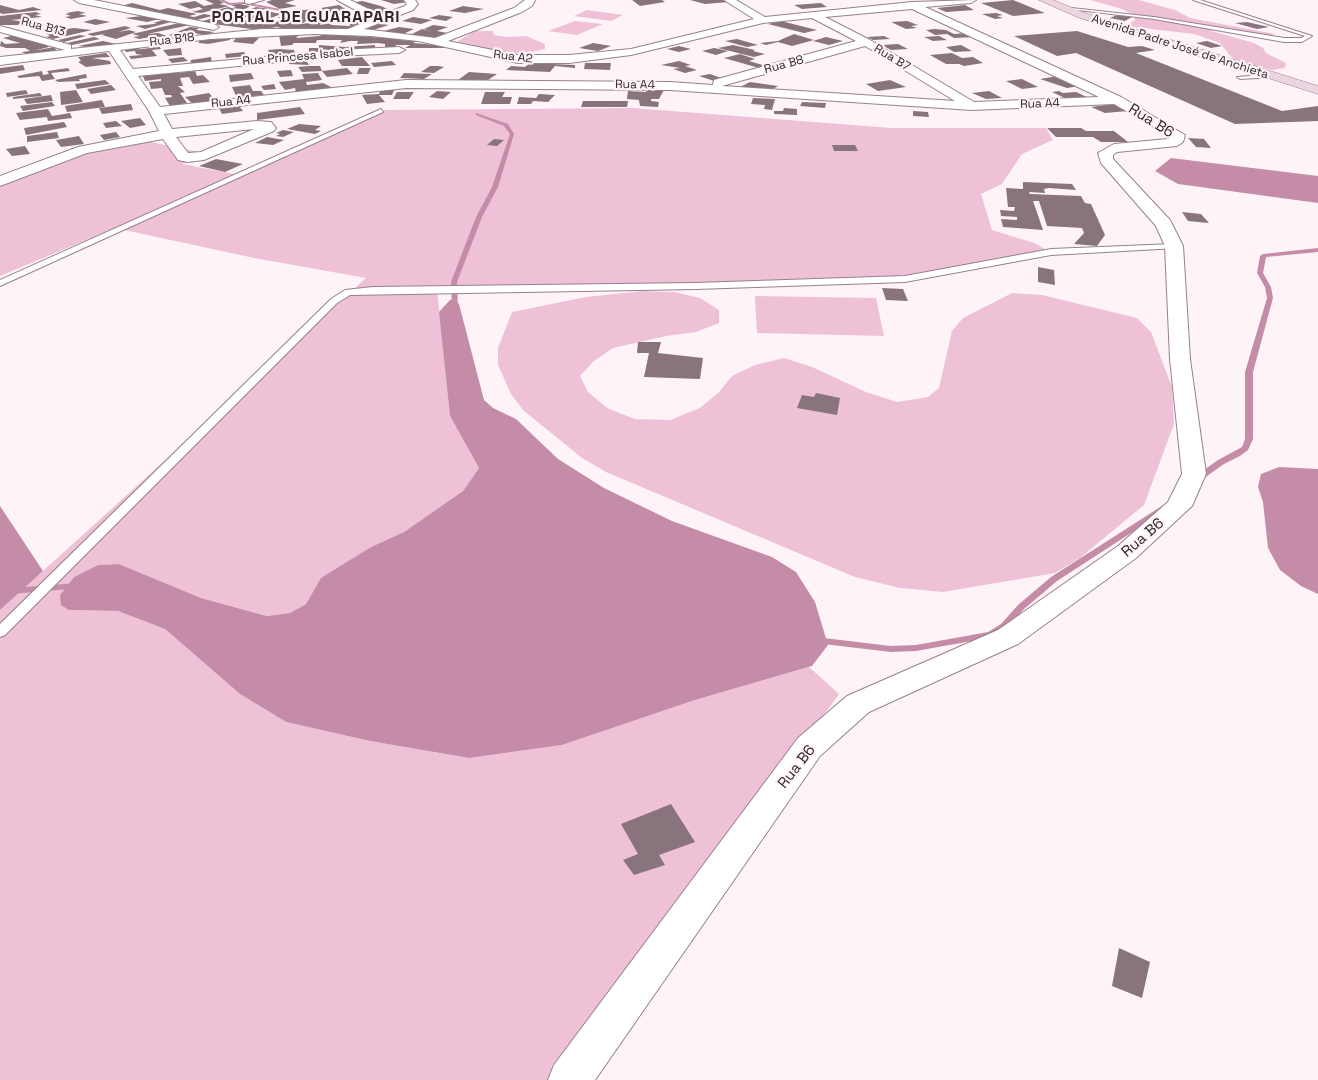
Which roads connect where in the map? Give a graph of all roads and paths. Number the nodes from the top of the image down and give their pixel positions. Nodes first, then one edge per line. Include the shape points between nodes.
1 (79, 0) edge
2 (342, 0) edge
3 (409, 0) edge
4 (530, 0) edge
5 (729, 0) edge
6 (845, 0) edge
7 (971, 0) edge
8 (1040, 0) edge
9 (1044, 0) edge
10 (1195, 0) edge
11 (949, 1) edge
12 (912, 5) junction
13 (1062, 8) junction
14 (863, 9) junction
15 (811, 14) junction
16 (380, 19) junction
17 (763, 20) junction
18 (0, 29) edge
19 (262, 32) junction
20 (348, 32) junction
21 (14, 33) junction
22 (0, 36) edge
23 (438, 41) junction
24 (866, 42) junction
25 (112, 47) junction
26 (468, 49) junction
27 (79, 51) junction
28 (0, 61) edge
29 (129, 73) junction
30 (1272, 76) junction
31 (1240, 77) dead end
32 (703, 87) junction
33 (1318, 90) edge
34 (1116, 100) junction
35 (972, 106) junction
36 (156, 110) junction
37 (381, 111) dead end
38 (167, 134) junction
39 (6, 163) dead end
40 (18, 173) junction
41 (0, 181) edge
42 (1174, 246) junction
43 (0, 283) edge
44 (0, 632) edge
45 (570, 1080) edge

1 - 19 street via 188,23
2 - 16 street
3 - 16 street via 413,4 409,8
4 - 23 street via 518,10
5 - 17 street
6 - 14 street
7 - 11 street, Rua A2
8 - 9 street
9 - 13 main road, Avenida Padre José de Anchieta
10 - 13 lane via 1309,36 1302,40 1284,40 1145,16
11 - 12 street, Rua A2
12 - 14 street, Rua A2
12 - 34 street, Rua B6
13 - 30 main road, Avenida Padre José de Anchieta
14 - 15 street, Rua A2
15 - 17 street, Rua A2
15 - 24 street, Rua B7
16 - 20 street
17 - 26 street, Rua A2 via 601,57 518,59
18 - 21 street, Rua B13
19 - 20 street, Rua A2
19 - 25 street, Rua B18
20 - 23 street, Rua A2
21 - 22 street
21 - 27 street, Rua B13
23 - 26 street, Rua A2
24 - 32 street, Rua B8
24 - 35 street, Rua B7
25 - 27 street, Rua B18
25 - 29 street
26 - 29 street, Rua Princesa Isabel via 339,53
27 - 28 street, Rua B18
29 - 36 street
30 - 31 lane
30 - 33 main road, Avenida Padre José de Anchieta
32 - 35 street, Rua A4
32 - 36 street, Rua A4 via 406,84
34 - 35 street, Rua A4
34 - 42 street, Rua B6 via 1178,134 1178,139 1172,144 1114,148 1105,153 1106,160 1164,224
36 - 38 street
37 - 43 lane
38 - 38 street via 187,158 204,156 269,126
38 - 40 street via 83,150
39 - 40 street
40 - 41 street
42 - 44 lane via 1051,252 905,279 348,292 334,302
42 - 45 street, Rua B6 via 1180,358 1194,474 1179,506 1127,552 1008,637 858,704 809,747

